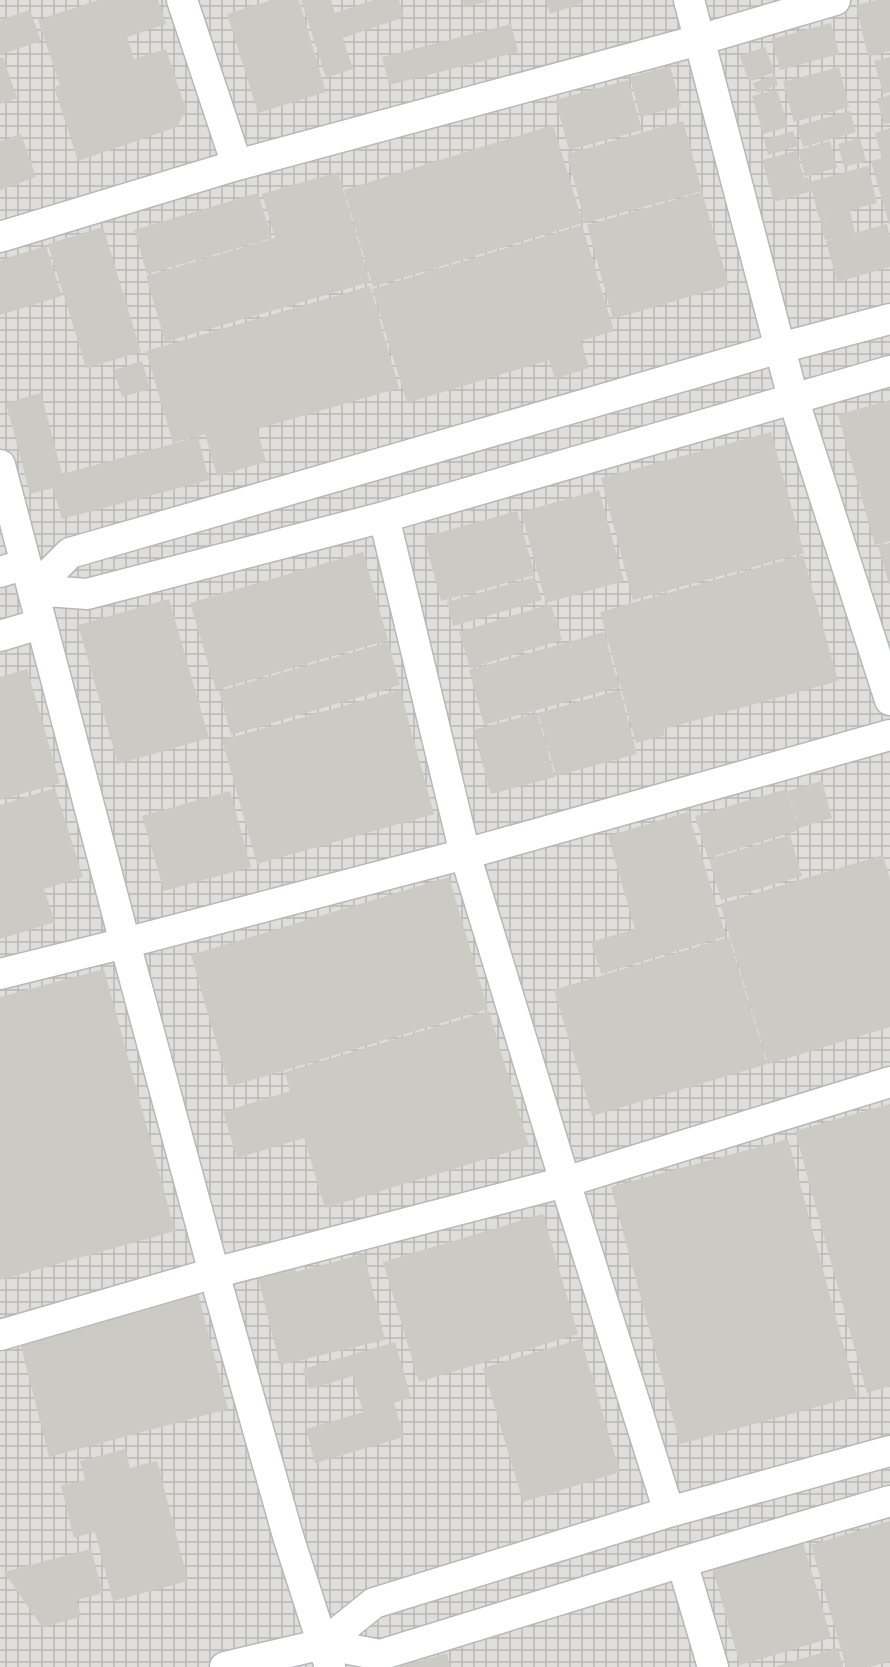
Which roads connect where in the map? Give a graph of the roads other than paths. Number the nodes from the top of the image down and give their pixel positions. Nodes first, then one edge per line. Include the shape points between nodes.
1 (182, 0) edge
2 (689, 0) edge
3 (835, 0) edge
4 (699, 40) junction
5 (237, 165) junction
6 (0, 237) edge
7 (890, 319) edge
8 (780, 348) junction
9 (890, 371) edge
10 (793, 398) junction
11 (0, 465) edge
12 (384, 517) junction
13 (20, 575) edge
14 (40, 624) junction
15 (0, 636) edge
16 (890, 700) edge
17 (890, 735) edge
18 (465, 854) junction
19 (125, 943) junction
20 (0, 974) edge
21 (890, 1082) edge
22 (565, 1182) junction
23 (214, 1273) junction
24 (0, 1335) edge
25 (890, 1451) edge
26 (890, 1501) edge
27 (669, 1512) junction
28 (682, 1562) junction
29 (326, 1655) edge
30 (225, 1667) edge
31 (713, 1667) edge

1 - 5 street
2 - 4 street
3 - 4 street
4 - 5 street
4 - 8 street
5 - 6 street
7 - 8 street
8 - 10 street
8 - 13 street via 70,553
9 - 10 street
10 - 12 street
10 - 16 street
11 - 13 street
12 - 13 street via 87,594
12 - 18 street
13 - 14 street
14 - 15 street
14 - 19 street
17 - 18 street
18 - 19 street
18 - 22 street
19 - 20 street
19 - 23 street
21 - 22 street
22 - 23 street
22 - 27 street
23 - 24 street
23 - 29 street
25 - 27 street
26 - 28 street
27 - 29 street via 374,1603
28 - 29 street via 380,1655
28 - 31 street
29 - 30 street

